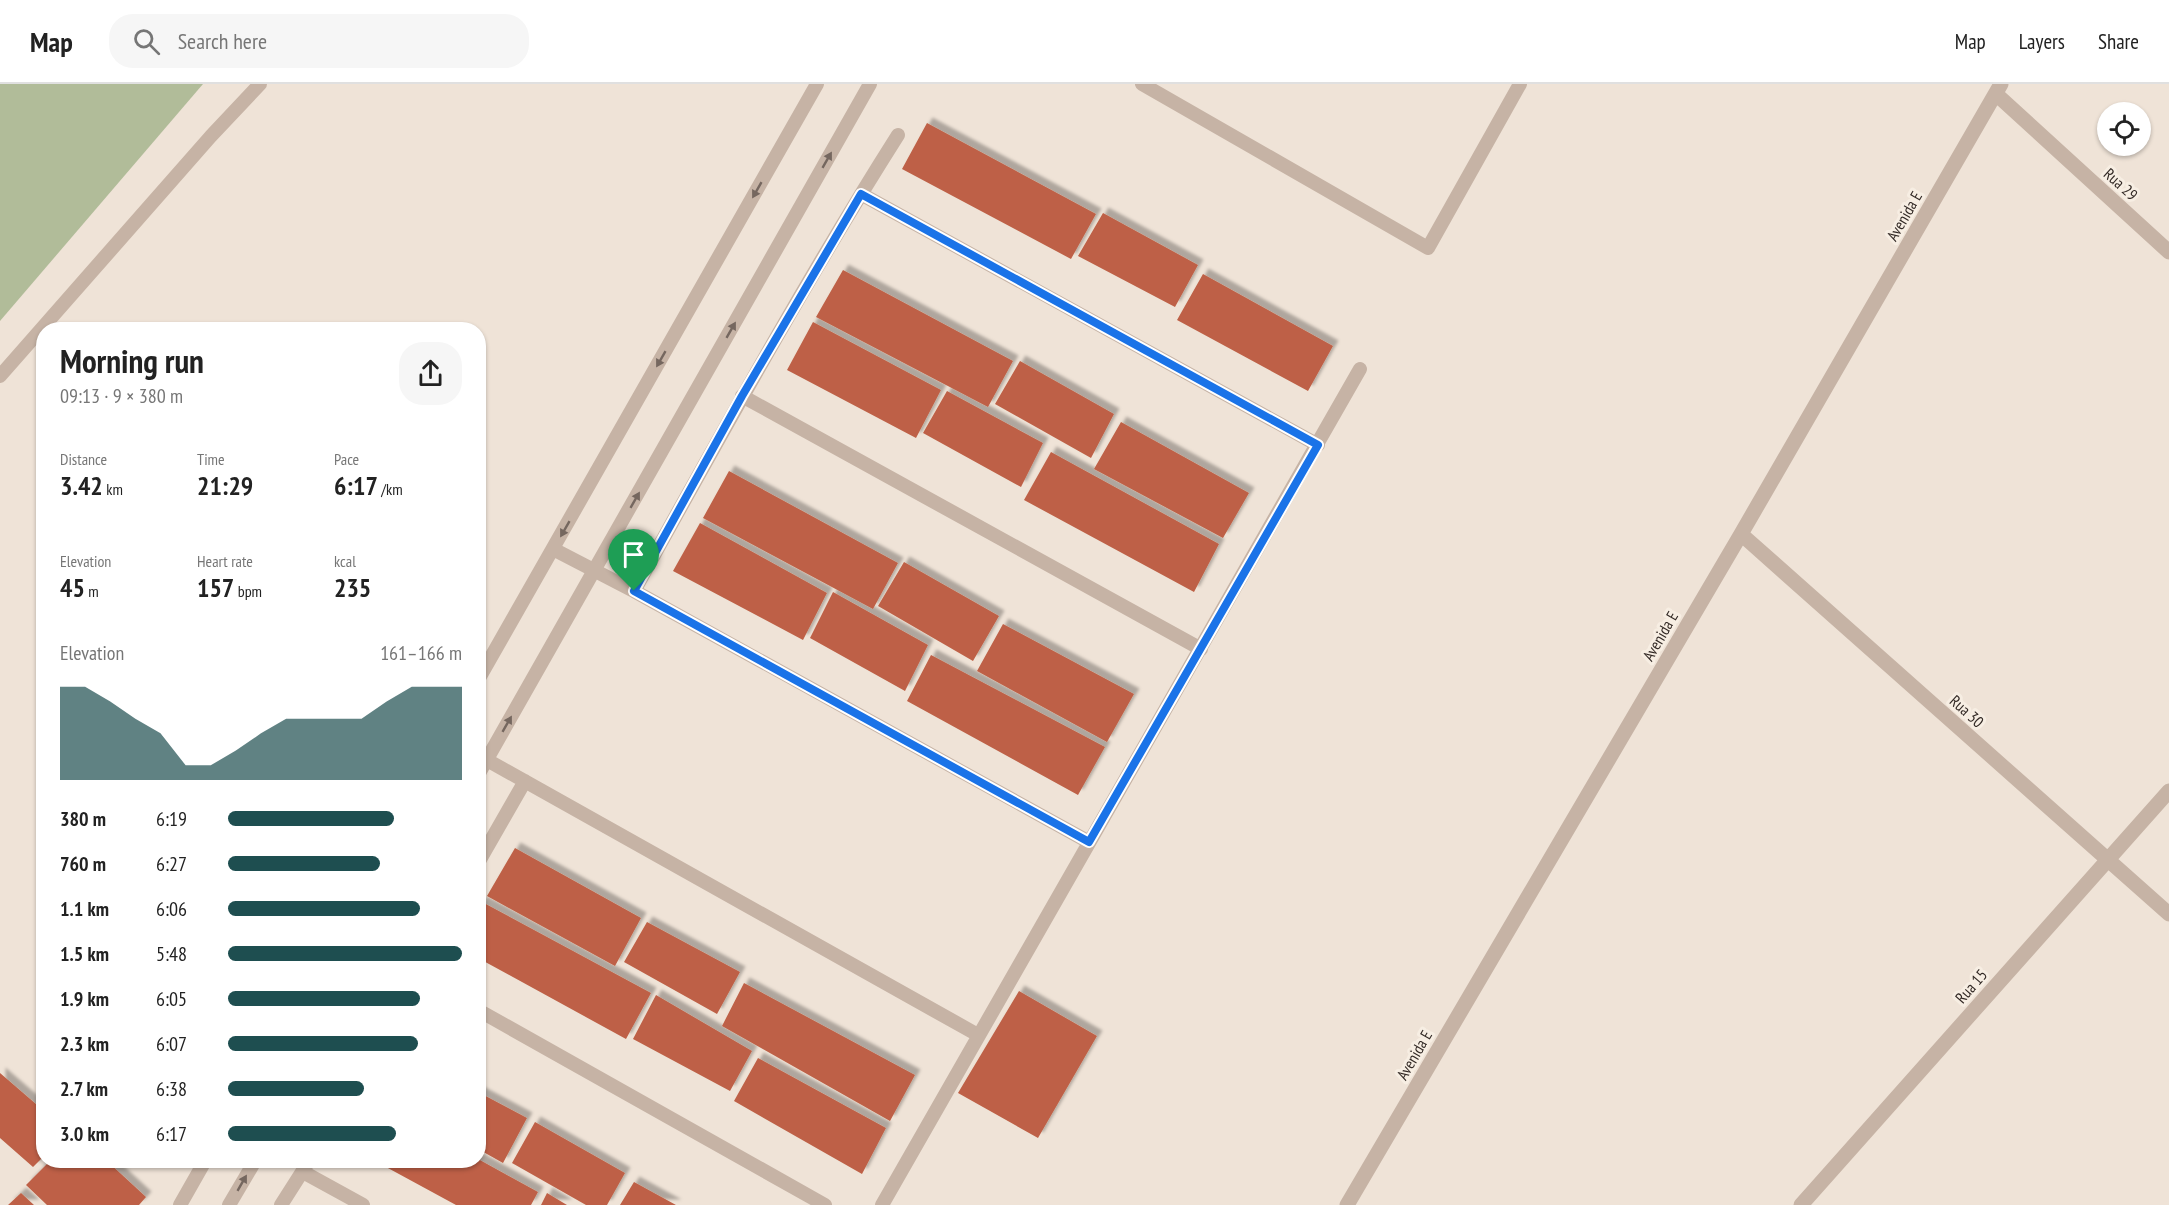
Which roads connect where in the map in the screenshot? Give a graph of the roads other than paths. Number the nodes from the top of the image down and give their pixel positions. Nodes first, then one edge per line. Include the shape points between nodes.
1 (260, 84) edge
2 (817, 84) edge
3 (870, 84) edge
4 (1142, 84) edge
5 (1520, 84) edge
6 (1999, 89) edge
7 (898, 135) dead end
8 (861, 194) junction
9 (2169, 252) edge
10 (47, 322) edge
11 (36, 335) edge
12 (1360, 369) dead end
13 (0, 376) edge
14 (742, 396) junction
15 (1318, 445) junction
16 (1741, 534) junction
17 (553, 549) junction
18 (595, 570) junction
19 (634, 591) junction
20 (1201, 649) junction
21 (486, 666) edge
22 (486, 752) edge
23 (486, 759) edge
24 (525, 781) junction
25 (2169, 790) edge
26 (1089, 842) junction
27 (486, 849) edge
28 (2107, 860) junction
29 (2169, 914) edge
30 (486, 1014) edge
31 (978, 1035) junction
32 (201, 1168) edge
33 (251, 1168) edge
34 (305, 1168) edge
35 (309, 1168) edge
36 (180, 1205) edge
37 (229, 1205) edge
38 (282, 1205) edge
39 (363, 1205) edge
40 (825, 1205) edge
41 (882, 1205) edge
42 (1347, 1205) edge
43 (1801, 1205) edge

1 - 10 lane
2 -> 17 lane
18 -> 3 lane
4 - 5 lane via 1428,248
6 - 9 street, Rua 29
6 - 16 street, Avenida E
7 - 8 lane
8 - 14 lane
8 - 15 lane
11 - 13 lane
12 - 15 lane
14 - 19 lane
14 - 20 lane
15 - 20 lane
16 - 28 street, Rua 30
16 - 42 street, Avenida E
17 - 18 lane
17 - 21 lane
18 - 19 lane
22 -> 18 lane
19 - 26 lane
20 - 26 lane
23 - 24 lane
24 - 27 lane
24 - 31 lane
25 - 28 street, Rua 15
26 - 31 lane
28 - 29 street, Rua 30
28 - 43 street, Rua 15
30 - 40 lane
31 - 41 lane
32 - 36 lane
37 -> 33 lane
34 - 38 lane
35 - 39 lane

